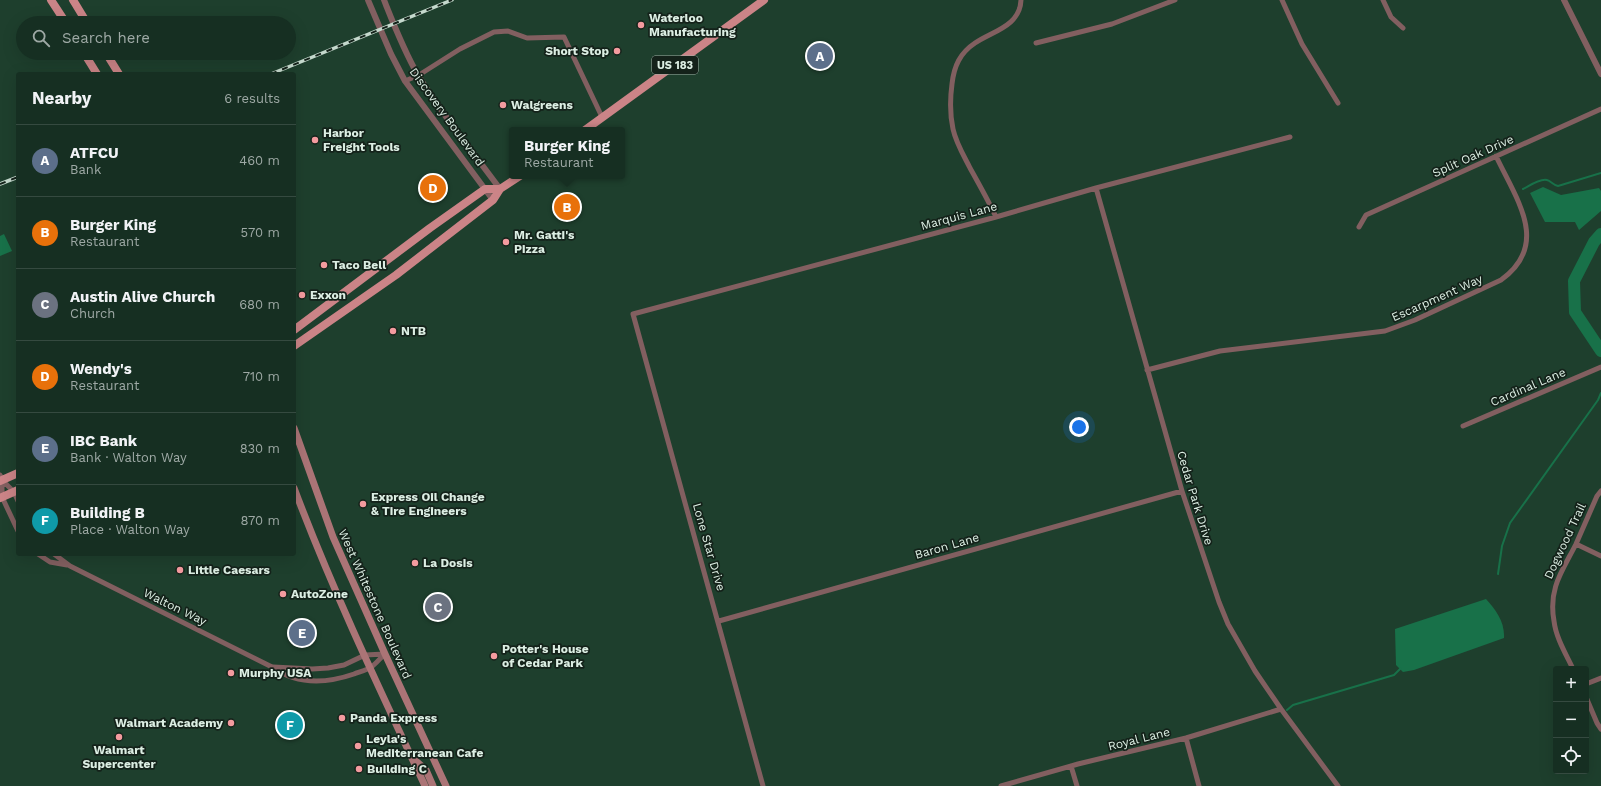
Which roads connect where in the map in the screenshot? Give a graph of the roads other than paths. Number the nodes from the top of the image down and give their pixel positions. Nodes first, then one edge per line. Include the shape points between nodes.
1 (51, 0) edge
2 (73, 0) edge
3 (368, 0) edge
4 (384, 0) edge
5 (764, 0) edge
6 (1021, 0) edge
7 (1175, 0) edge
8 (1282, 0) edge
9 (1383, 0) edge
10 (1564, 0) edge
11 (61, 16) edge
12 (83, 16) edge
13 (1403, 28) dead end
14 (1036, 43) dead end
15 (88, 60) edge
16 (110, 60) edge
17 (96, 72) edge
18 (118, 72) edge
19 (1601, 74) edge
20 (419, 75) junction
21 (405, 81) junction
22 (1338, 103) dead end
23 (1601, 109) edge
24 (602, 117) junction
25 (589, 127) edge
26 (1290, 137) dead end
27 (1496, 156) junction
28 (515, 179) edge
29 (1096, 188) junction
30 (485, 189) junction
31 (500, 189) junction
32 (493, 200) junction
33 (996, 217) junction
34 (1359, 227) dead end
35 (633, 314) joint
36 (298, 325) edge
37 (302, 340) junction
38 (296, 344) edge
39 (296, 351) edge
40 (1601, 367) edge
41 (1147, 370) junction
42 (1463, 426) dead end
43 (296, 434) edge
44 (16, 474) edge
45 (1, 479) edge
46 (16, 491) edge
47 (1182, 491) junction
48 (1601, 491) edge
49 (296, 493) edge
50 (1, 498) edge
51 (16, 527) edge
52 (1576, 544) junction
53 (41, 556) edge
54 (57, 556) edge
55 (1601, 556) edge
56 (70, 566) junction
57 (719, 621) junction
58 (385, 654) junction
59 (366, 655) junction
60 (1572, 666) edge
61 (272, 667) junction
62 (371, 668) junction
63 (1601, 678) edge
64 (1589, 683) edge
65 (1588, 702) edge
66 (1281, 710) junction
67 (1601, 729) edge
68 (1186, 738) junction
69 (410, 753) junction
70 (1071, 766) junction
71 (425, 786) edge
72 (433, 786) edge
73 (446, 786) edge
74 (764, 786) edge
75 (1001, 786) edge
76 (1077, 786) edge
77 (1199, 786) edge
78 (1338, 786) edge

1 - 11 main road
2 - 12 main road
3 - 21 street, Discovery Boulevard
4 - 20 street, Discovery Boulevard
5 - 24 main road, US 183
6 - 33 street via 1017,14 1009,24 975,42 960,56 951,94 953,129 958,145
7 - 14 street via 1112,24
8 - 22 street via 1302,44
9 - 13 street via 1391,18
10 - 19 street
15 - 17 main road
16 - 18 main road
20 - 21 street
20 - 24 street via 460,49 494,32 508,31 527,38 564,37
20 - 31 street, Discovery Boulevard
21 - 30 street, Discovery Boulevard
23 - 27 street, Split Oak Drive
24 - 25 main road, US 183
26 - 29 street, Marquis Lane
27 - 34 street, Split Oak Drive via 1366,215
27 - 41 street, Escarpment Way via 1525,219 1527,234 1526,246 1520,261 1511,273 1501,280 1415,320 1385,331 1220,351
28 - 31 main road
29 - 33 street, Marquis Lane
29 - 41 street, Cedar Park Drive
30 - 31 main road
30 - 32 street, Discovery Boulevard
30 - 36 main road
31 - 32 main road
32 - 37 main road via 396,275
33 - 35 street, Marquis Lane
35 - 57 street, Lone Star Drive
37 - 38 main road
37 - 39 main road
40 - 42 street, Cardinal Lane
41 - 47 street, Cedar Park Drive
43 - 58 main road, West Whitestone Boulevard via 333,537
44 - 45 main road
45 - 46 street
45 - 50 street
46 - 50 main road
47 - 57 street, Baron Lane
47 - 66 street, Cedar Park Drive via 1228,624
48 - 52 street, Dogwood Trail via 1596,496
49 - 59 main road via 313,538
50 - 51 street
52 - 55 street
52 - 60 street, Dogwood Trail via 1561,570 1553,604 1554,621 1560,642
53 - 56 street, Walton Way via 50,562
54 - 56 street, Walton Way
56 - 61 street, Walton Way
57 - 74 street, Lone Star Drive via 740,706
58 - 59 street, Walton Way
58 - 62 street, Walton Way
58 - 73 main road, West Whitestone Boulevard
59 - 61 street, Walton Way via 344,665 328,668
59 - 62 main road
61 - 62 street, Walton Way via 282,674 307,681 333,680
62 - 69 main road
63 - 64 street
65 - 67 street
66 - 68 street, Royal Lane
66 - 78 street, Cedar Park Drive
68 - 70 street, Royal Lane
68 - 77 street
69 - 71 main road
69 - 72 main road via 426,770
70 - 75 street, Royal Lane
70 - 76 street

